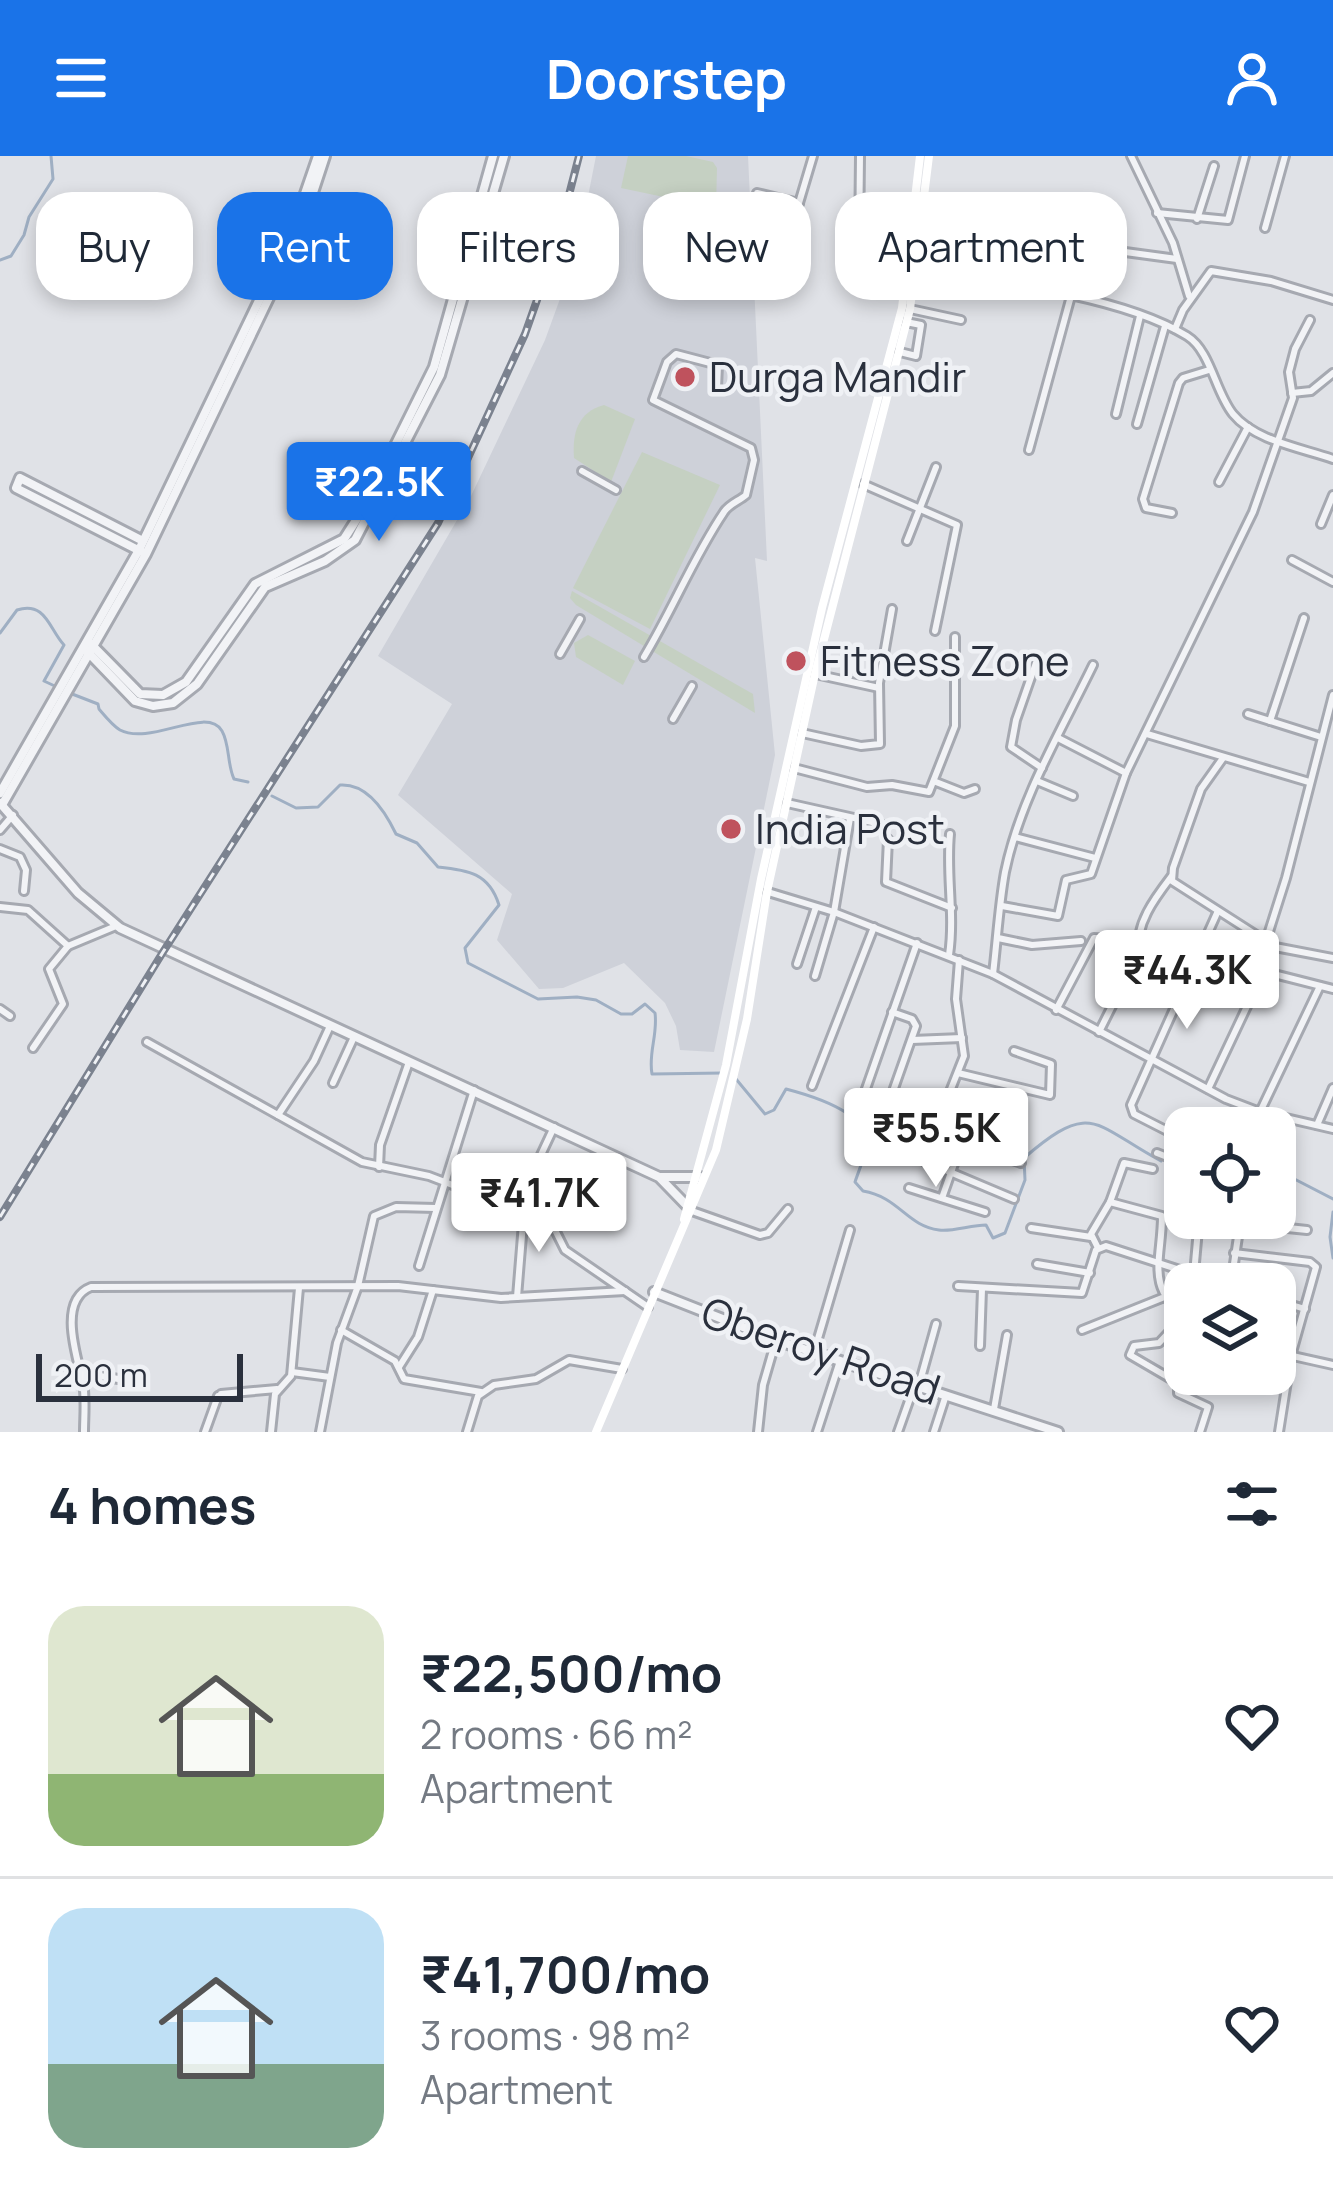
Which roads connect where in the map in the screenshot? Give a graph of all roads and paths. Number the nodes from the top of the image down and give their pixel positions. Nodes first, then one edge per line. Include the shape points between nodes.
1 (321, 156) edge
2 (493, 156) edge
3 (504, 156) edge
4 (796, 156) edge
5 (860, 156) edge
6 (925, 156) edge
7 (1131, 156) edge
8 (1245, 156) edge
9 (1285, 156) edge
10 (812, 158) edge
11 (1214, 166) dead end
12 (802, 192) edge
13 (860, 192) edge
14 (921, 192) edge
15 (1157, 213) junction
16 (1197, 218) junction
17 (1265, 228) dead end
18 (1127, 252) edge
19 (1178, 259) junction
20 (1190, 298) junction
21 (904, 300) edge
22 (910, 300) edge
23 (1070, 300) edge
24 (1085, 300) edge
25 (1333, 300) edge
26 (910, 309) junction
27 (1141, 316) junction
28 (961, 320) dead end
29 (1310, 320) dead end
30 (906, 322) junction
31 (1165, 326) junction
32 (1174, 330) junction
33 (899, 352) junction
34 (1209, 370) junction
35 (1333, 374) edge
36 (717, 388) dead end
37 (1292, 393) junction
38 (1117, 414) dead end
39 (1137, 424) dead end
40 (1248, 427) junction
41 (1277, 440) junction
42 (1030, 450) dead end
43 (1333, 459) edge
44 (936, 466) dead end
45 (582, 471) dead end
46 (1220, 482) dead end
47 (862, 484) junction
48 (616, 490) dead end
49 (1333, 495) edge
50 (920, 509) junction
51 (1172, 513) dead end
52 (1321, 524) dead end
53 (907, 541) dead end
54 (144, 547) junction
55 (1292, 560) dead end
56 (1333, 581) edge
57 (892, 609) dead end
58 (1304, 618) dead end
59 (580, 619) dead end
60 (935, 632) dead end
61 (955, 637) dead end
62 (89, 648) junction
63 (560, 654) dead end
64 (644, 657) dead end
65 (1037, 660) dead end
66 (1094, 665) dead end
67 (815, 674) junction
68 (692, 686) dead end
69 (879, 688) junction
70 (1333, 695) edge
71 (59, 703) junction
72 (1248, 714) dead end
73 (673, 719) dead end
74 (1270, 721) junction
75 (802, 733) junction
76 (1147, 734) junction
77 (1321, 737) junction
78 (1058, 738) junction
79 (1223, 758) junction
80 (1043, 768) junction
81 (794, 769) junction
82 (1126, 773) junction
83 (1037, 781) junction
84 (936, 782) junction
85 (1309, 782) junction
86 (975, 788) dead end
87 (0, 793) edge
88 (1073, 796) dead end
89 (787, 803) junction
90 (1, 804) edge
91 (13, 815) junction
92 (850, 818) junction
93 (881, 824) dead end
94 (0, 830) edge
95 (950, 834) dead end
96 (1015, 837) junction
97 (888, 839) dead end
98 (0, 849) edge
99 (1095, 858) junction
100 (1172, 877) junction
101 (763, 890) junction
102 (24, 891) dead end
103 (1002, 906) junction
104 (0, 907) edge
105 (817, 907) junction
106 (952, 908) junction
107 (833, 912) junction
108 (1217, 913) junction
109 (116, 926) junction
110 (874, 927) junction
111 (998, 938) junction
112 (1138, 940) junction
113 (1081, 941) dead end
114 (1266, 941) junction
115 (917, 944) junction
116 (68, 946) junction
117 (1275, 947) junction
118 (1139, 952) junction
119 (950, 956) junction
120 (1333, 958) edge
121 (959, 961) junction
122 (797, 964) dead end
123 (1262, 971) junction
124 (993, 974) junction
125 (1191, 975) junction
126 (815, 976) dead end
127 (1319, 986) junction
128 (1333, 989) edge
129 (0, 1009) edge
130 (1056, 1010) junction
131 (892, 1012) junction
132 (10, 1016) dead end
133 (331, 1025) junction
134 (1099, 1032) junction
135 (354, 1036) junction
136 (964, 1038) junction
137 (912, 1040) junction
138 (147, 1042) dead end
139 (33, 1048) dead end
140 (1014, 1051) dead end
141 (409, 1060) junction
142 (1150, 1061) junction
143 (958, 1072) junction
144 (333, 1083) dead end
145 (812, 1086) dead end
146 (1333, 1088) edge
147 (1208, 1089) junction
148 (474, 1090) junction
149 (861, 1103) dead end
150 (1249, 1107) edge
151 (1262, 1107) edge
152 (278, 1115) junction
153 (1296, 1120) edge
154 (1317, 1125) junction
155 (554, 1127) junction
156 (1164, 1129) edge
157 (1333, 1129) edge
158 (934, 1132) junction
159 (1012, 1137) dead end
160 (874, 1140) dead end
161 (961, 1141) junction
162 (1157, 1153) dead end
163 (1164, 1156) edge
164 (1021, 1163) dead end
165 (379, 1167) junction
166 (1153, 1169) dead end
167 (950, 1173) junction
168 (659, 1177) junction
169 (701, 1178) junction
170 (444, 1181) junction
171 (909, 1188) dead end
172 (942, 1198) junction
173 (1015, 1199) dead end
174 (1110, 1202) junction
175 (436, 1208) junction
176 (688, 1209) junction
177 (788, 1209) dead end
178 (524, 1210) junction
179 (985, 1212) dead end
180 (533, 1214) junction
181 (1031, 1228) dead end
182 (850, 1230) dead end
183 (1307, 1230) dead end
184 (1091, 1237) junction
185 (1098, 1248) junction
186 (1234, 1253) junction
187 (1159, 1261) junction
188 (1164, 1263) edge
189 (1232, 1263) edge
190 (1037, 1264) dead end
191 (419, 1266) dead end
192 (1090, 1274) junction
193 (358, 1286) junction
194 (958, 1286) dead end
195 (299, 1288) junction
196 (982, 1288) junction
197 (433, 1290) junction
198 (625, 1291) junction
199 (653, 1291) junction
200 (517, 1297) junction
201 (1162, 1297) joint
202 (1296, 1306) edge
203 (648, 1307) junction
204 (1305, 1309) junction
205 (936, 1324) dead end
206 (341, 1330) junction
207 (1082, 1330) dead end
208 (1007, 1335) dead end
209 (1164, 1338) edge
210 (1296, 1339) edge
211 (776, 1340) junction
212 (980, 1346) dead end
213 (814, 1352) junction
214 (1296, 1357) edge
215 (841, 1361) junction
216 (1333, 1364) edge
217 (399, 1367) junction
218 (622, 1369) junction
219 (292, 1372) junction
220 (79, 1373) junction
221 (1164, 1375) edge
222 (330, 1377) junction
223 (130, 1381) dead end
224 (917, 1385) junction
225 (278, 1389) junction
226 (481, 1393) junction
227 (946, 1394) junction
228 (1182, 1395) edge
229 (1285, 1395) edge
230 (994, 1409) junction
231 (84, 1432) edge
232 (205, 1432) edge
233 (271, 1432) edge
234 (320, 1432) edge
235 (467, 1432) edge
236 (596, 1432) edge
237 (758, 1432) edge
238 (818, 1432) edge
239 (898, 1432) edge
240 (934, 1432) edge
241 (1058, 1432) edge
242 (1200, 1432) edge
243 (1279, 1432) edge

1 - 54 street
2 - 62 street via 434,367 344,539 262,578 174,691 140,694
3 - 62 street via 440,376 355,540 265,587 197,684 173,703 135,701
4 - 10 street
5 - 13 street
6 - 14 main road
7 - 15 street
8 - 16 street via 1228,220
9 - 17 street
10 - 12 street
11 - 16 street
15 - 16 street
15 - 19 street
18 - 19 street
19 - 20 street
20 - 25 street via 1211,271
20 - 32 street
21 - 101 main road via 822,608
22 - 26 main road
23 - 42 street
24 - 27 street
26 - 28 street
26 - 30 main road
27 - 31 street
27 - 38 street
29 - 37 street via 1290,366
30 - 33 main road
30 - 33 street via 921,325 916,356
31 - 32 street
31 - 39 street
32 - 34 street via 1194,341
33 - 47 main road
34 - 40 street
34 - 51 street via 1181,380 1143,499 1146,508
35 - 37 street via 1311,391
36 - 64 street via 718,365 676,354 653,400 735,438 754,460 746,495 699,548
37 - 41 street
40 - 41 street
40 - 46 street
41 - 43 street
41 - 76 street via 1253,512
44 - 50 street
45 - 48 street
47 - 50 street
47 - 67 main road
49 - 52 street
50 - 53 street
50 - 60 street via 957,525
54 - 54 street via 20,478 16,488
54 - 62 street
55 - 56 street
57 - 69 street
58 - 74 street
59 - 63 street
61 - 84 street via 956,726
62 - 71 street
65 - 80 street via 1011,747
66 - 78 street
67 - 69 street
67 - 75 main road
68 - 73 street
69 - 75 street via 880,744
70 - 77 street
71 - 87 street
71 - 90 street
72 - 74 street
74 - 77 street
75 - 81 main road
76 - 79 street
76 - 82 street
77 - 85 street
78 - 80 street
78 - 82 street
79 - 85 street
79 - 100 street via 1202,789
80 - 83 street
81 - 84 street via 924,793
81 - 89 main road
82 - 99 street
83 - 88 street
83 - 96 street
84 - 86 street via 964,793
85 - 114 street
89 - 92 street
89 - 101 main road
90 - 91 street
91 - 94 street
91 - 109 street
92 - 93 street
92 - 107 street
95 - 106 street
96 - 99 street
96 - 103 street
97 - 106 street via 886,882
98 - 102 street via 20,857
99 - 103 street via 1089,877 1066,880 1058,916
100 - 108 street
100 - 112 street
101 - 105 street
101 - 169 main road
103 - 111 street
104 - 116 street via 28,910
105 - 107 street
105 - 122 street
106 - 119 street
107 - 110 street
107 - 126 street
108 - 114 street
108 - 125 street
109 - 116 street
109 - 133 street
110 - 115 street
110 - 145 street
111 - 113 street
111 - 124 street
112 - 118 street
112 - 130 street via 1094,938
114 - 117 street
115 - 119 street
115 - 131 street
116 - 139 street via 49,969 64,1004
117 - 120 street
117 - 123 street
118 - 125 street
118 - 134 street
119 - 121 street
121 - 124 street
121 - 136 street
123 - 127 street
123 - 147 street
124 - 130 street
125 - 142 street
127 - 128 street
127 - 151 street
129 - 132 street
130 - 134 street
131 - 137 street via 916,1022
131 - 149 street
133 - 135 street
133 - 152 street
134 - 142 street
135 - 141 street
135 - 144 street
136 - 137 street
136 - 143 street
137 - 158 street via 886,1111
138 - 152 street
140 - 143 street via 1051,1064 1048,1096
141 - 148 street
141 - 165 street
142 - 147 street
142 - 156 street via 1131,1111
143 - 158 street
146 - 154 street
147 - 150 street
148 - 155 street
148 - 170 street
152 - 165 street
153 - 154 street
154 - 157 street
155 - 168 street
155 - 180 street
158 - 161 street
159 - 161 street via 971,1123
160 - 167 street
161 - 164 street
161 - 167 street
162 - 163 street
165 - 170 street
166 - 174 street via 1124,1163
167 - 172 street
167 - 173 street
168 - 169 street
168 - 176 street
169 - 176 main road
170 - 175 street
170 - 178 street
171 - 172 street
172 - 179 street
174 - 184 street
174 - 187 street via 1162,1216
175 - 191 street
175 - 193 street via 376,1213
176 - 177 street via 760,1235
176 - 199 main road
178 - 180 street
178 - 200 street
180 - 198 street via 550,1224 565,1250
181 - 184 street
182 - 213 street
183 - 186 street via 1240,1223
184 - 185 street
185 - 187 street
185 - 192 street
186 - 189 street
186 - 204 street via 1314,1264
187 - 188 street
187 - 201 street
190 - 192 street
192 - 196 street via 1082,1293
193 - 195 street
193 - 197 street
193 - 206 street
194 - 196 street
195 - 219 street
195 - 220 street via 87,1288 74,1301
196 - 212 street
197 - 200 street
197 - 217 street
198 - 200 street
198 - 203 street
199 - 203 main road
199 - 211 street, Oberoy Road
201 - 207 street
202 - 204 street
203 - 218 main road
204 - 210 street
205 - 224 street
206 - 217 street
206 - 222 street
208 - 230 street
209 - 221 street via 1130,1354
211 - 213 street, Oberoy Road
211 - 237 street
213 - 215 street, Oberoy Road
214 - 216 street
215 - 224 street, Oberoy Road
215 - 238 street
217 - 226 street via 411,1382
218 - 226 street via 569,1360 536,1379
218 - 236 main road
219 - 222 street
219 - 225 street
220 - 223 street
220 - 231 street
222 - 234 street
224 - 227 street, Oberoy Road
224 - 239 street
225 - 232 street via 219,1395
225 - 233 street
226 - 235 street
227 - 230 street, Oberoy Road
227 - 240 street
228 - 242 street via 1208,1407
229 - 243 street
230 - 241 street, Oberoy Road

